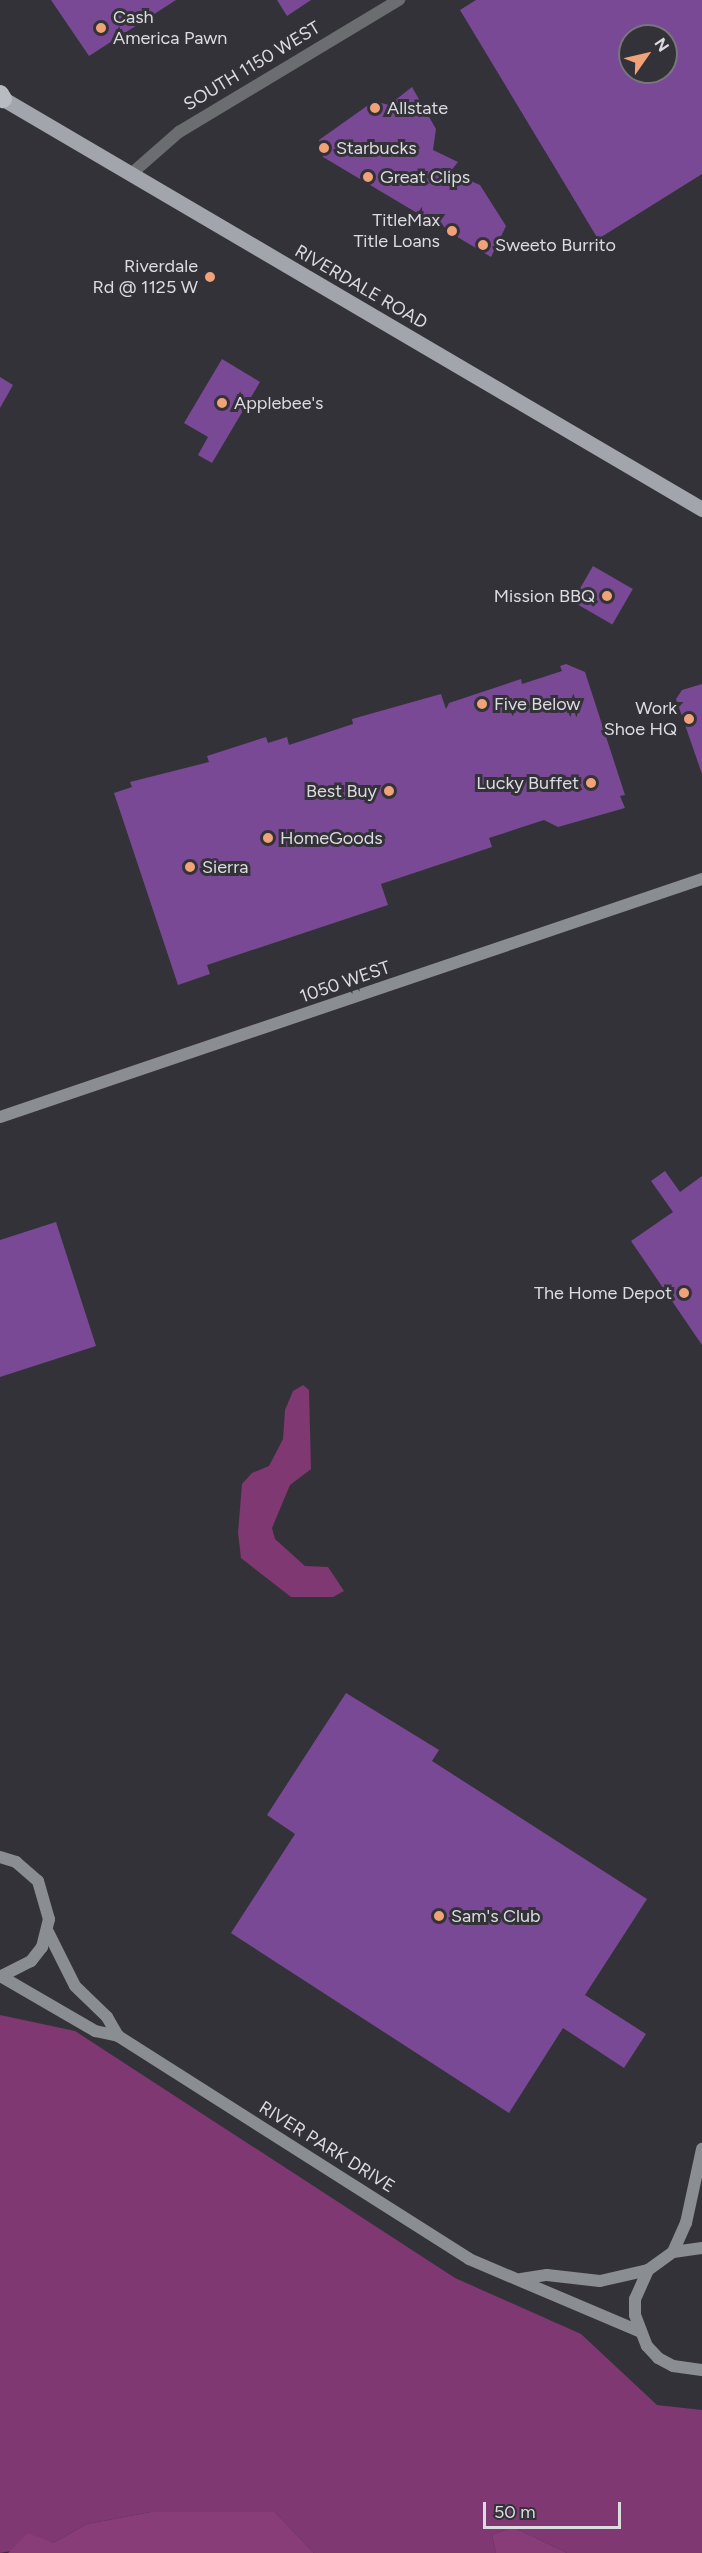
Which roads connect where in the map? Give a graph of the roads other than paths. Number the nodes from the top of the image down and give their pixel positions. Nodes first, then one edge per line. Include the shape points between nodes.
1 (399, 0) edge
2 (1, 97) edge
3 (131, 174) junction
4 (702, 509) edge
5 (702, 879) edge
6 (0, 1117) edge
7 (0, 1857) edge
8 (48, 1932) junction
9 (1, 1977) edge
10 (118, 2036) junction
11 (702, 2149) edge
12 (702, 2248) edge
13 (673, 2252) junction
14 (648, 2270) junction
15 (521, 2279) junction
16 (639, 2331) junction
17 (702, 2370) edge

1 - 3 street, SOUTH 1150 WEST via 179,132
2 - 3 main road, RIVERDALE ROAD
3 - 4 main road, RIVERDALE ROAD
5 - 6 street, 1050 WEST
7 - 8 street via 16,1862 38,1881 48,1907
8 - 9 street via 31,1960
8 - 10 street, RIVER PARK DRIVE via 75,1986 107,2017
9 - 10 street, RIVER PARK DRIVE via 95,2031
10 - 15 street, RIVER PARK DRIVE via 470,2259
11 - 13 street via 686,2223
12 - 13 street
13 - 14 street
14 - 15 street, RIVER PARK DRIVE via 600,2281 547,2275
14 - 16 street via 635,2300
15 - 16 street, RIVER PARK DRIVE
16 - 17 street via 658,2358 673,2366

